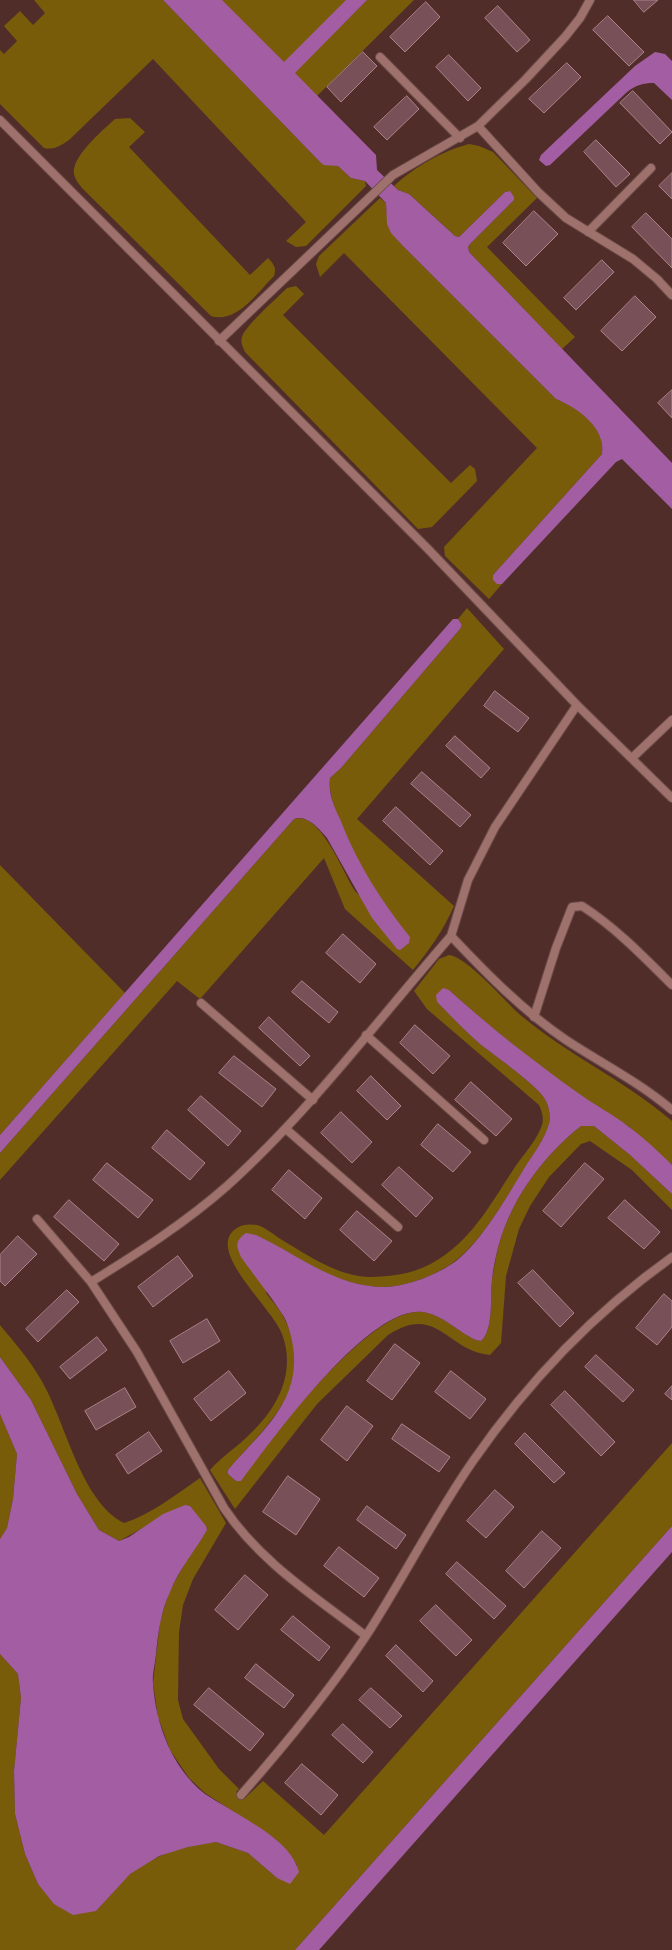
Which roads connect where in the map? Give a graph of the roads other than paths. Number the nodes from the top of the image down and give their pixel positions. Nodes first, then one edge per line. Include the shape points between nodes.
1 (590, 0) edge
2 (380, 57) dead end
3 (0, 120) edge
4 (478, 126) junction
5 (460, 138) junction
6 (651, 168) dead end
7 (588, 232) junction
8 (672, 294) edge
9 (218, 341) junction
10 (577, 705) junction
11 (672, 720) edge
12 (632, 758) junction
13 (672, 798) edge
14 (451, 936) junction
15 (672, 985) edge
16 (201, 1003) dead end
17 (534, 1017) junction
18 (366, 1036) junction
19 (313, 1100) junction
20 (672, 1110) edge
21 (286, 1129) junction
22 (484, 1140) dead end
23 (37, 1219) dead end
24 (398, 1227) dead end
25 (672, 1257) edge
26 (92, 1282) junction
27 (366, 1636) junction
28 (241, 1795) dead end

1 - 4 lane via 565,37
2 - 5 lane
3 - 9 lane
4 - 5 lane
4 - 7 lane via 538,192 566,218
5 - 9 lane via 393,176
6 - 7 lane
7 - 8 lane via 633,259
9 - 10 lane via 428,549
10 - 12 lane
10 - 14 lane via 495,827 468,880
11 - 12 lane
12 - 13 lane
14 - 17 lane
14 - 18 lane
15 - 17 lane via 596,915 582,906 572,907
16 - 19 lane
17 - 20 lane via 641,1086
18 - 19 lane
18 - 22 lane
19 - 21 lane
21 - 24 lane
21 - 26 lane via 226,1186 175,1228
23 - 26 lane
25 - 27 lane via 596,1319 500,1423 472,1461
26 - 27 lane via 137,1352 238,1529 273,1564
27 - 28 lane via 324,1696

